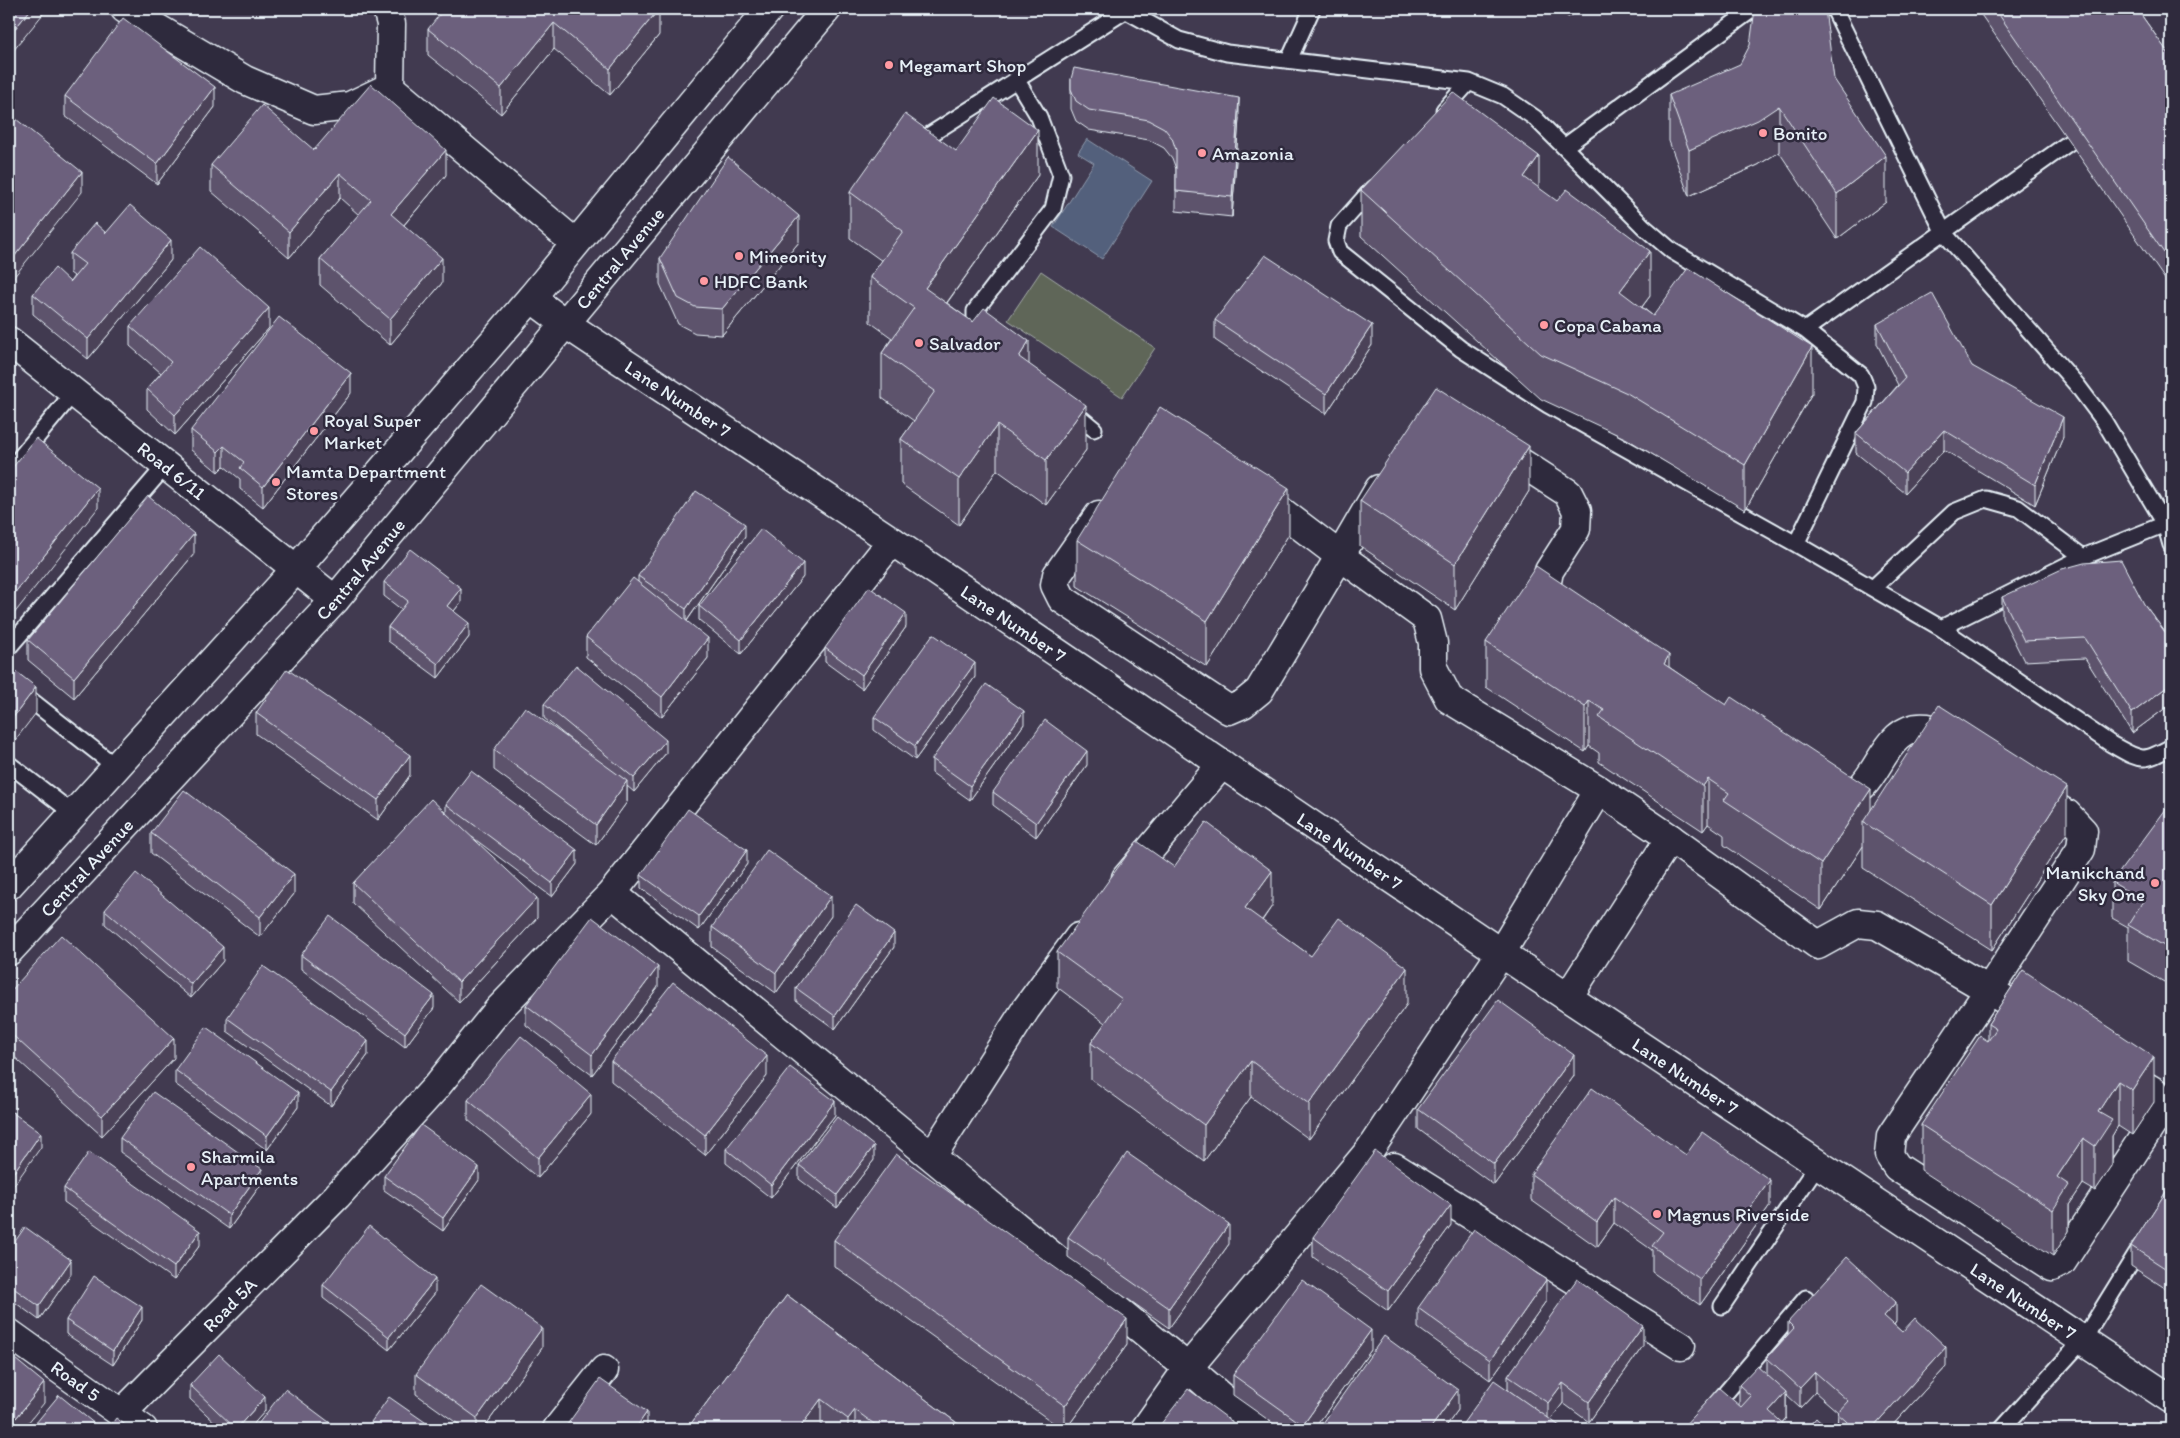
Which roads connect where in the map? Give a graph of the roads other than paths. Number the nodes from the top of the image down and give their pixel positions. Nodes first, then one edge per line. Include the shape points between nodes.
1 (126, 9) edge
2 (387, 9) edge
3 (769, 9) edge
4 (827, 9) edge
5 (1312, 9) edge
6 (1753, 9) edge
7 (1834, 9) edge
8 (1124, 10) edge
9 (1289, 60) junction
10 (1016, 79) junction
11 (1469, 82) junction
12 (390, 87) junction
13 (1437, 118) edge
14 (2098, 122) edge
15 (917, 143) edge
16 (1564, 148) junction
17 (1385, 175) edge
18 (1944, 233) junction
19 (575, 243) junction
20 (531, 298) junction
21 (566, 324) junction
22 (1805, 330) junction
23 (9, 341) edge
24 (996, 348) edge
25 (74, 392) junction
26 (1057, 398) edge
27 (1094, 429) dead end
28 (1472, 432) edge
29 (1394, 464) edge
30 (166, 465) junction
31 (9, 470) edge
32 (1237, 479) edge
33 (1111, 498) edge
34 (2165, 524) junction
35 (892, 541) junction
36 (1796, 544) junction
37 (2171, 545) edge
38 (1340, 556) junction
39 (2083, 557) junction
40 (296, 568) junction
41 (1873, 588) junction
42 (335, 600) junction
43 (1576, 624) edge
44 (1941, 628) junction
45 (9, 647) edge
46 (9, 683) edge
47 (2171, 748) edge
48 (1977, 758) edge
49 (9, 764) edge
50 (1222, 764) junction
51 (116, 767) junction
52 (1809, 778) edge
53 (2018, 784) edge
54 (1599, 790) junction
55 (74, 814) junction
56 (1670, 838) junction
57 (9, 885) edge
58 (612, 893) junction
59 (1111, 896) edge
60 (1093, 918) edge
61 (9, 951) edge
62 (1501, 953) junction
63 (1990, 990) junction
64 (1568, 998) junction
65 (2056, 1031) edge
66 (2097, 1057) edge
67 (1369, 1151) junction
68 (932, 1156) junction
69 (1818, 1164) junction
70 (2151, 1230) edge
71 (1806, 1298) dead end
72 (1722, 1306) dead end
73 (9, 1333) edge
74 (2083, 1340) junction
75 (1681, 1346) dead end
76 (1188, 1368) junction
77 (604, 1370) dead end
78 (2171, 1399) edge
79 (121, 1414) junction
80 (143, 1429) edge
81 (557, 1429) edge
82 (1144, 1429) edge
83 (1258, 1429) edge
84 (1695, 1429) edge
85 (2002, 1429) edge

1 - 12 street via 245,80 314,110 350,106
2 - 12 street via 391,24
3 - 19 street
4 - 21 street, Central Avenue
5 - 9 lane
6 - 16 lane
7 - 18 lane
8 - 9 lane via 1179,40 1227,52
8 - 10 lane
9 - 11 lane
10 - 15 lane
10 - 24 lane via 1039,117 1061,175 1053,209 975,311 975,324 981,336
11 - 13 lane
11 - 16 lane via 1502,96 1535,118
12 - 19 street
14 - 18 lane
16 - 22 lane via 1672,251
17 - 36 lane via 1339,226 1336,241 1340,252 1461,349 1548,406
18 - 22 lane
18 - 34 lane via 2077,385
19 - 20 street
20 - 21 street, Lane Number 7
20 - 40 street
21 - 35 street, Lane Number 7
21 - 42 street, Central Avenue
22 - 36 lane via 1861,375 1866,387 1865,402
23 - 25 street, Road 6/11
25 - 30 street, Road 6/11
25 - 31 lane
26 - 27 lane
28 - 43 street via 1568,493 1576,511 1576,528 1548,571 1545,592 1552,606
29 - 38 street
30 - 40 street, Road 6/11
30 - 45 lane
32 - 38 street
33 - 38 street via 1057,575 1055,585 1062,599 1229,710 1244,704 1259,691
34 - 37 lane
34 - 39 lane
35 - 50 street, Lane Number 7
35 - 58 street, Road 5A
36 - 41 lane
38 - 54 street via 1428,619 1433,668 1450,700
39 - 41 lane via 2018,508 1986,499 1954,512
39 - 44 lane
40 - 42 street, Road 6/11
40 - 51 street
41 - 44 lane
42 - 61 street, Central Avenue
44 - 47 lane via 2134,757 2150,759
46 - 51 lane
48 - 52 street via 1928,728 1908,730 1892,742 1863,785 1850,795 1834,794
49 - 55 lane
50 - 59 street
50 - 62 street, Lane Number 7
51 - 55 street
53 - 63 street via 2067,814 2083,830 2081,849
54 - 56 street
54 - 62 street
55 - 57 street
56 - 63 street via 1818,945 1858,923 1878,925
56 - 64 street
58 - 68 street
58 - 79 street, Road 5A via 499,1009 436,1087 337,1196
60 - 68 street via 1026,1008
62 - 64 street, Lane Number 7
62 - 67 street
63 - 65 street
63 - 66 street via 1891,1136 1889,1155 1897,1166 2052,1267 2062,1262 2160,1112 2163,1102 2155,1092
64 - 69 street, Lane Number 7
67 - 75 street
67 - 76 street
68 - 76 street
69 - 72 lane
69 - 74 street, Lane Number 7
70 - 74 lane
71 - 84 lane
73 - 79 street, Road 5
74 - 78 street, Lane Number 7
74 - 85 lane
76 - 82 street
76 - 83 street
77 - 81 street
79 - 80 street, Road 5

